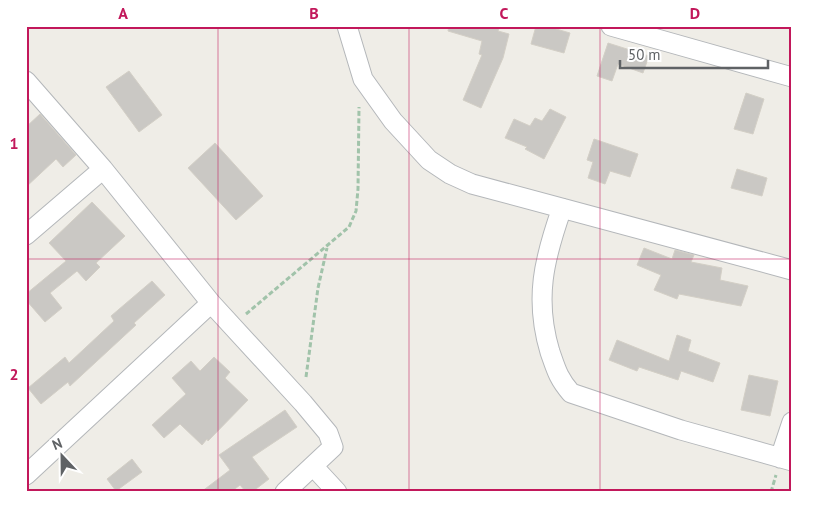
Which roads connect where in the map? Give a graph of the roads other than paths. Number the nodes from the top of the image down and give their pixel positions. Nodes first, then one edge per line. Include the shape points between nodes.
1 (347, 26) edge
2 (611, 26) edge
3 (792, 77) edge
4 (26, 81) edge
5 (103, 169) junction
6 (562, 208) junction
7 (26, 235) edge
8 (792, 270) edge
9 (211, 303) junction
10 (792, 422) edge
11 (786, 460) edge
12 (313, 466) junction
13 (26, 475) edge
14 (285, 492) edge
15 (337, 492) edge

1 - 6 street via 363,79 393,121 429,160 472,184
2 - 3 street
4 - 5 street
5 - 7 street
5 - 9 street
6 - 8 street
6 - 11 street via 548,247 541,311 547,343 560,380 580,396 681,430
9 - 12 street via 328,433 333,447
9 - 13 street
10 - 11 street
12 - 14 street
12 - 15 street

